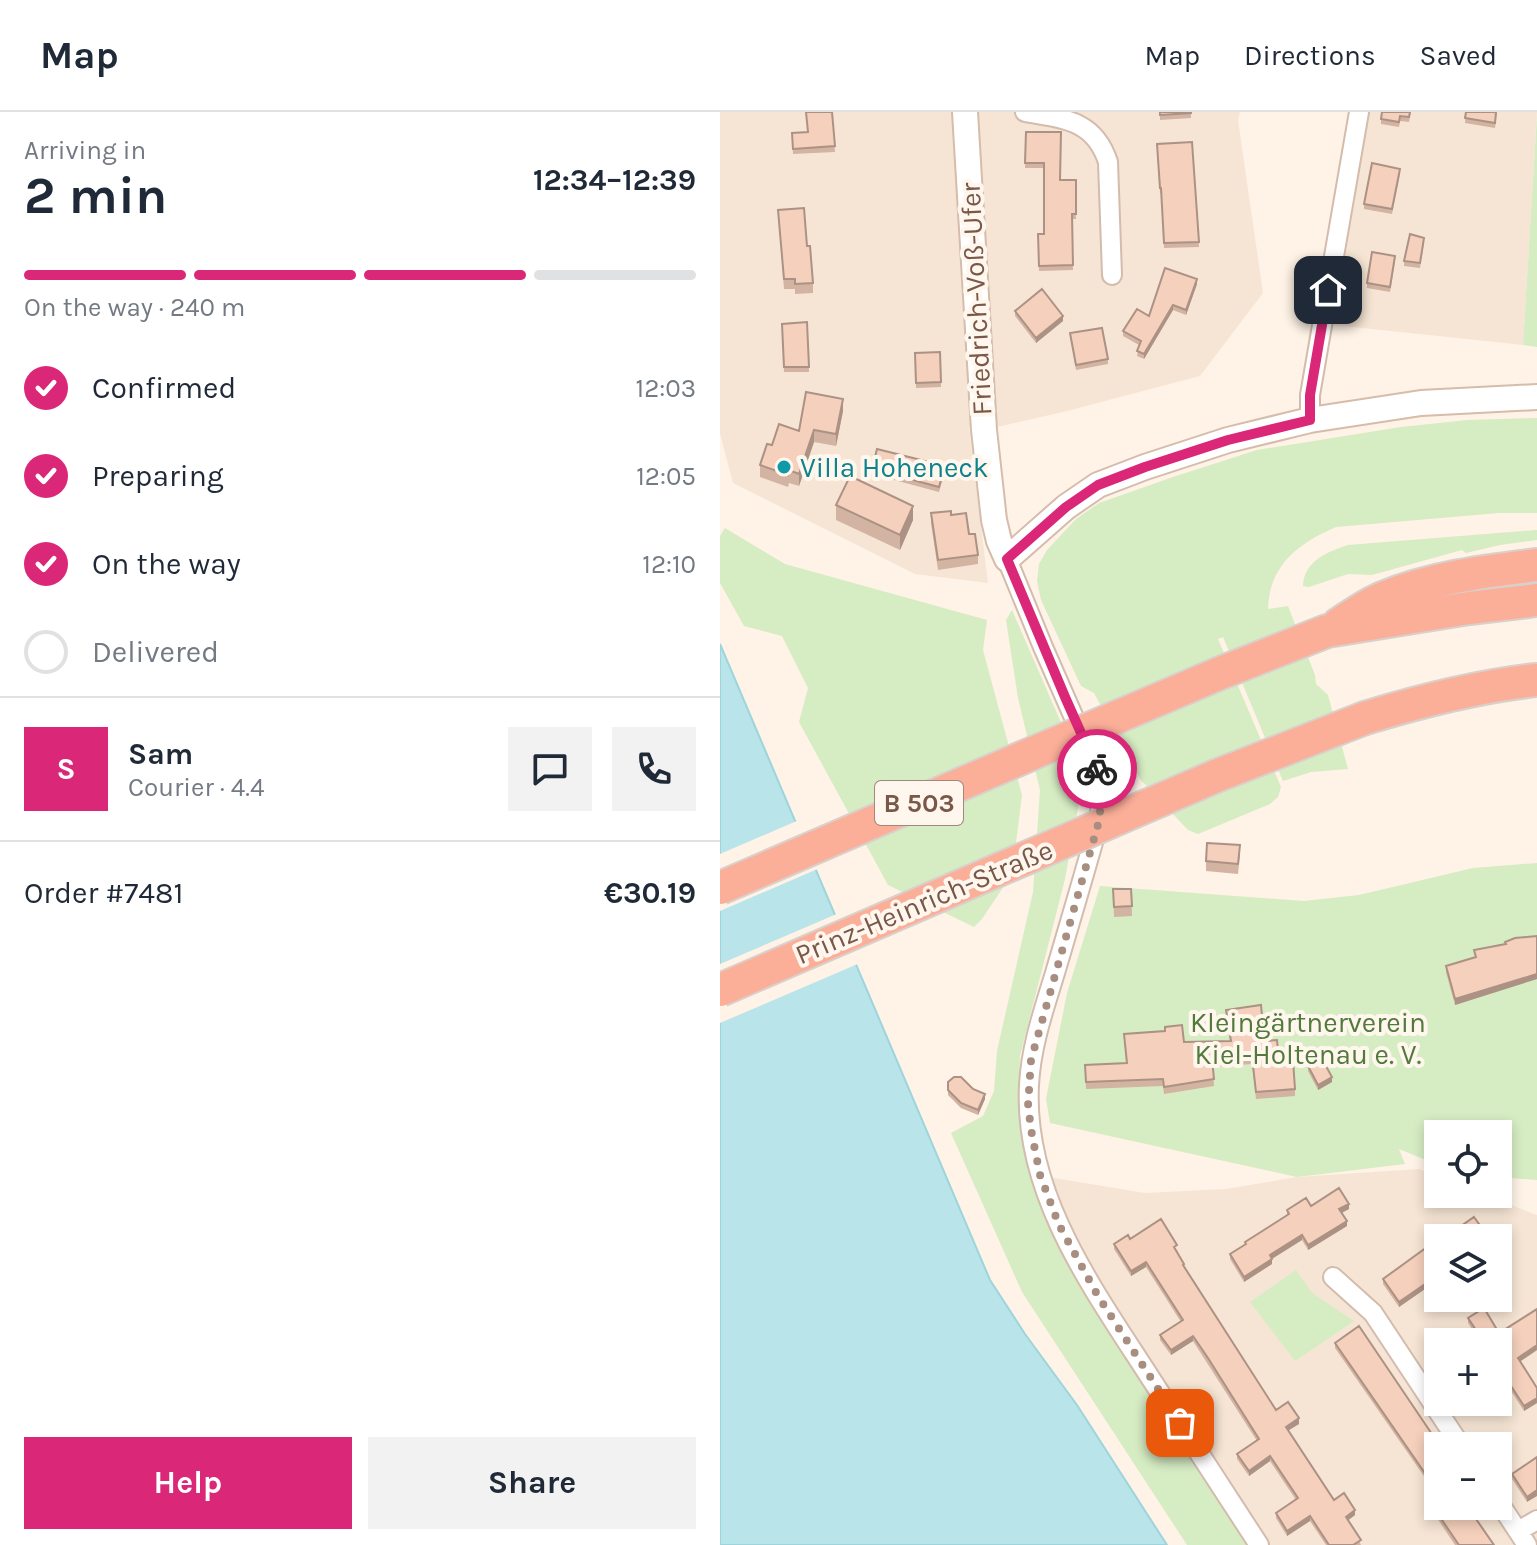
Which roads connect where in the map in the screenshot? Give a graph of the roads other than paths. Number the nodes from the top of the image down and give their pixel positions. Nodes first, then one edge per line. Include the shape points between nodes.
1 (965, 112) edge
2 (1025, 112) edge
3 (1359, 112) edge
4 (1112, 275) dead end
5 (1537, 397) edge
6 (1310, 420) junction
7 (1009, 564) junction
8 (1537, 565) edge
9 (1537, 600) edge
10 (1327, 631) junction
11 (1537, 680) edge
12 (720, 888) edge
13 (720, 990) edge
14 (1333, 1277) dead end
15 (1452, 1432) edge
16 (1511, 1520) edge
17 (1537, 1520) edge
18 (1523, 1538) edge
19 (1259, 1545) edge

1 - 7 street, Friedrich-Voß-Ufer via 984,430 994,520
2 - 4 street via 1084,126 1104,149
3 - 6 street
5 - 6 street via 1421,403
6 - 7 street via 1228,440 1098,485 1066,507
7 - 19 street, Friedrich-Voß-Ufer via 1093,758 1102,795 1031,1060 1028,1106 1040,1175 1059,1225 1098,1296
8 - 10 highway, B 503 via 1412,587 1379,599
9 - 10 highway, B 503
10 - 12 highway, B 503, bridge
11 - 13 highway, Prinz-Heinrich-Straße, bridge via 1426,699 1365,718 1216,776
14 - 15 street via 1373,1313
16 - 18 street
17 - 18 street

